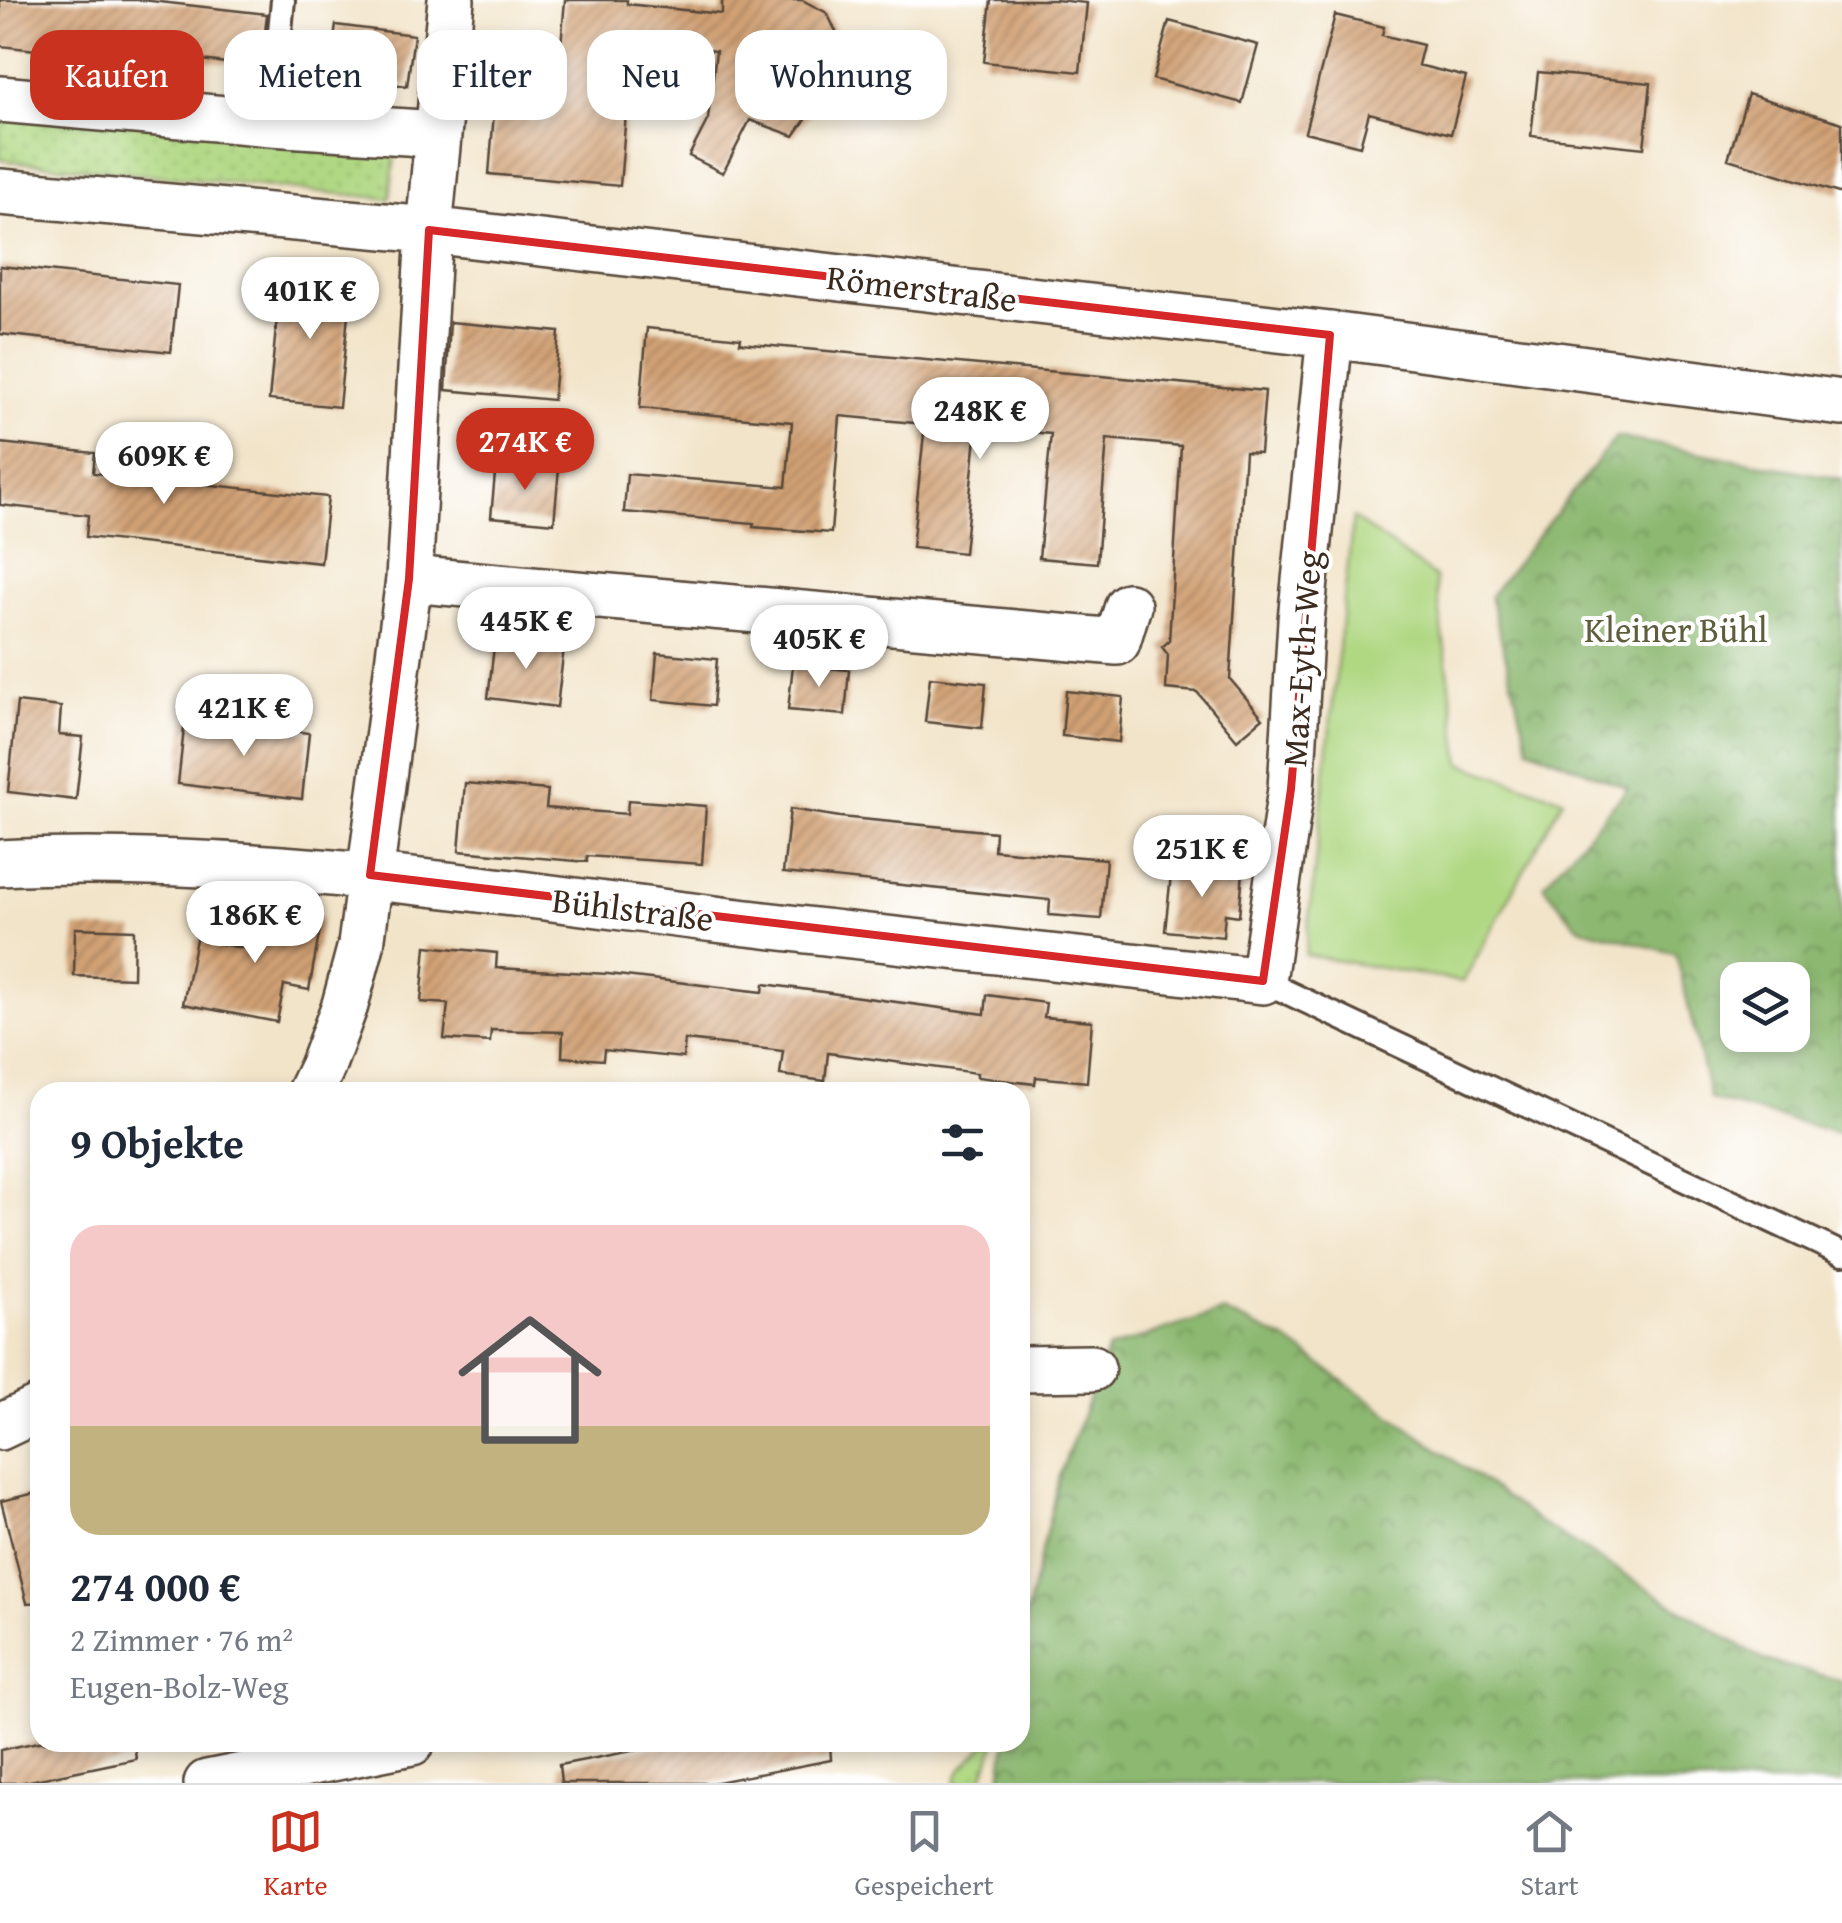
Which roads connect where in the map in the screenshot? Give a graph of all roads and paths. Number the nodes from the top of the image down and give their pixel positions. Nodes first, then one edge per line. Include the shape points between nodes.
1 (282, 0) edge
2 (451, 0) edge
3 (0, 99) edge
4 (270, 122) junction
5 (438, 134) junction
6 (0, 192) edge
7 (430, 230) junction
8 (1330, 336) junction
9 (1842, 403) edge
10 (408, 579) junction
11 (1128, 606) dead end
12 (0, 863) edge
13 (370, 875) junction
14 (1264, 981) junction
15 (314, 1082) edge
16 (1842, 1254) edge
17 (1092, 1368) dead end
18 (1030, 1369) edge
19 (30, 1413) edge
20 (0, 1427) edge
21 (362, 1752) edge
22 (206, 1783) edge

1 - 4 lane
2 - 5 street
3 - 4 street
4 - 5 street
5 - 7 street
6 - 7 street, Römerstraße
7 - 8 street, Römerstraße
7 - 10 street
8 - 9 street, Römerstraße
8 - 14 street, Max-Eyth-Weg via 1291,789
10 - 11 street via 1116,642
10 - 13 street
12 - 13 street, Bühlstraße via 94,860
13 - 14 street, Bühlstraße
13 - 15 street via 345,1005
14 - 16 lane
17 - 18 street
19 - 20 street
21 - 22 street

